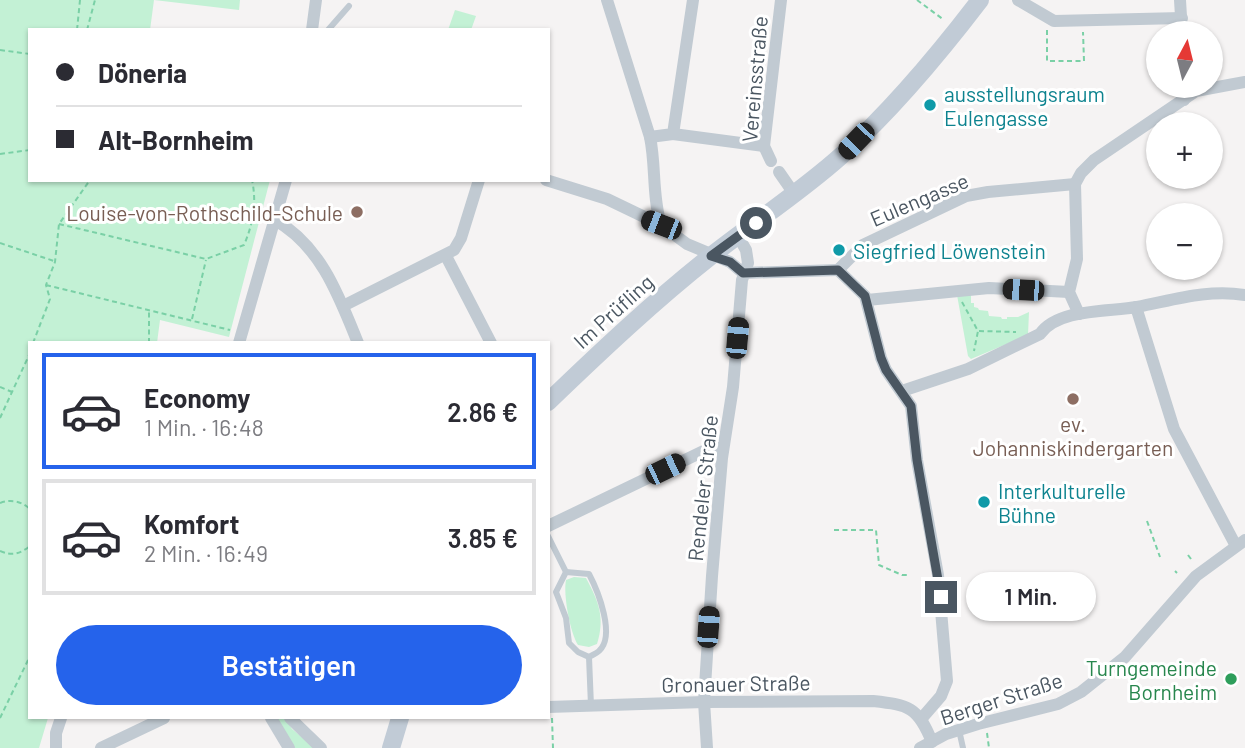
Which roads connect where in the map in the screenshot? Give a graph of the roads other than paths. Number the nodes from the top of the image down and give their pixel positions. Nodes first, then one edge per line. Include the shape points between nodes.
1 (316, 0) edge
2 (607, 0) edge
3 (693, 0) edge
4 (781, 0) edge
5 (980, 0) edge
6 (1018, 0) edge
7 (1180, 0) edge
8 (349, 6) dead end
9 (1182, 18) joint
10 (313, 28) edge
11 (330, 28) edge
12 (1245, 82) edge
13 (1184, 100) joint
14 (673, 134) junction
15 (650, 137) junction
16 (764, 146) junction
17 (550, 181) edge
18 (285, 182) edge
19 (478, 182) edge
20 (1075, 184) junction
21 (795, 195) junction
22 (275, 220) junction
23 (661, 225) junction
24 (738, 236) junction
25 (446, 256) junction
26 (711, 256) junction
27 (838, 270) junction
28 (743, 273) junction
29 (1069, 292) junction
30 (1245, 295) edge
31 (867, 300) junction
32 (342, 306) junction
33 (1136, 307) junction
34 (1079, 314) junction
35 (240, 341) edge
36 (357, 341) edge
37 (490, 341) edge
38 (902, 391) junction
39 (550, 400) edge
40 (723, 448) junction
41 (550, 525) edge
42 (550, 540) edge
43 (1240, 543) edge
44 (566, 572) junction
45 (589, 657) junction
46 (704, 702) junction
47 (591, 706) junction
48 (550, 712) edge
49 (922, 718) junction
50 (61, 719) edge
51 (162, 719) edge
52 (272, 719) edge
53 (291, 719) edge
54 (400, 719) edge
55 (959, 730) junction
56 (932, 741) junction
57 (56, 748) edge
58 (101, 748) edge
59 (289, 748) edge
60 (321, 748) edge
61 (391, 748) edge
62 (707, 748) edge
63 (920, 748) edge
64 (963, 748) edge

1 - 10 street
2 - 15 street
3 - 14 street
4 - 16 street, Vereinsstraße
5 - 21 main road, Im Prüfling via 885,113
6 - 9 street via 1055,21
7 - 9 street
8 - 11 lane
12 - 13 street via 1196,91
13 - 20 street via 1094,160
14 - 15 street
14 - 16 street
15 - 23 street via 655,206
16 - 21 street, Vereinsstraße
17 - 23 street via 607,199
18 - 22 street
19 - 25 street via 461,238
20 - 27 street, Eulengasse via 966,196 863,245
20 - 29 street via 1077,259
21 - 24 main road, Im Prüfling
22 - 32 street via 312,249
22 - 35 street
23 - 26 street
24 - 26 main road, Im Prüfling
24 - 28 street, Rendeler Straße via 748,263
25 - 32 street
25 - 37 street
26 - 28 street via 730,262
26 - 39 main road, Im Prüfling
27 - 28 street
27 - 31 street
28 - 40 street, Rendeler Straße
29 - 31 street via 989,288
29 - 34 street
30 - 33 street via 1210,293
31 - 38 street via 881,358
32 - 36 street
33 - 34 street
33 - 43 street via 1174,429
34 - 38 street via 968,369
38 - 49 street via 911,406 935,552 947,681
40 - 41 street via 710,448
40 - 46 street, Rendeler Straße
42 - 44 lane
43 - 55 street, Berger Straße via 1196,576 1125,657 1081,692 1046,707
44 - 45 lane via 556,592 569,643
44 - 45 lane via 589,574 601,597 604,642 601,650
45 - 47 lane
46 - 47 street, Gronauer Straße
46 - 49 street, Gronauer Straße via 873,701 893,703
46 - 62 street, Rendeler Straße
47 - 48 street, Gronauer Straße
49 - 56 street
50 - 57 street
51 - 58 street
52 - 59 street
53 - 60 street
54 - 61 main road
55 - 56 street, Berger Straße
55 - 64 lane
56 - 63 street, Berger Straße

